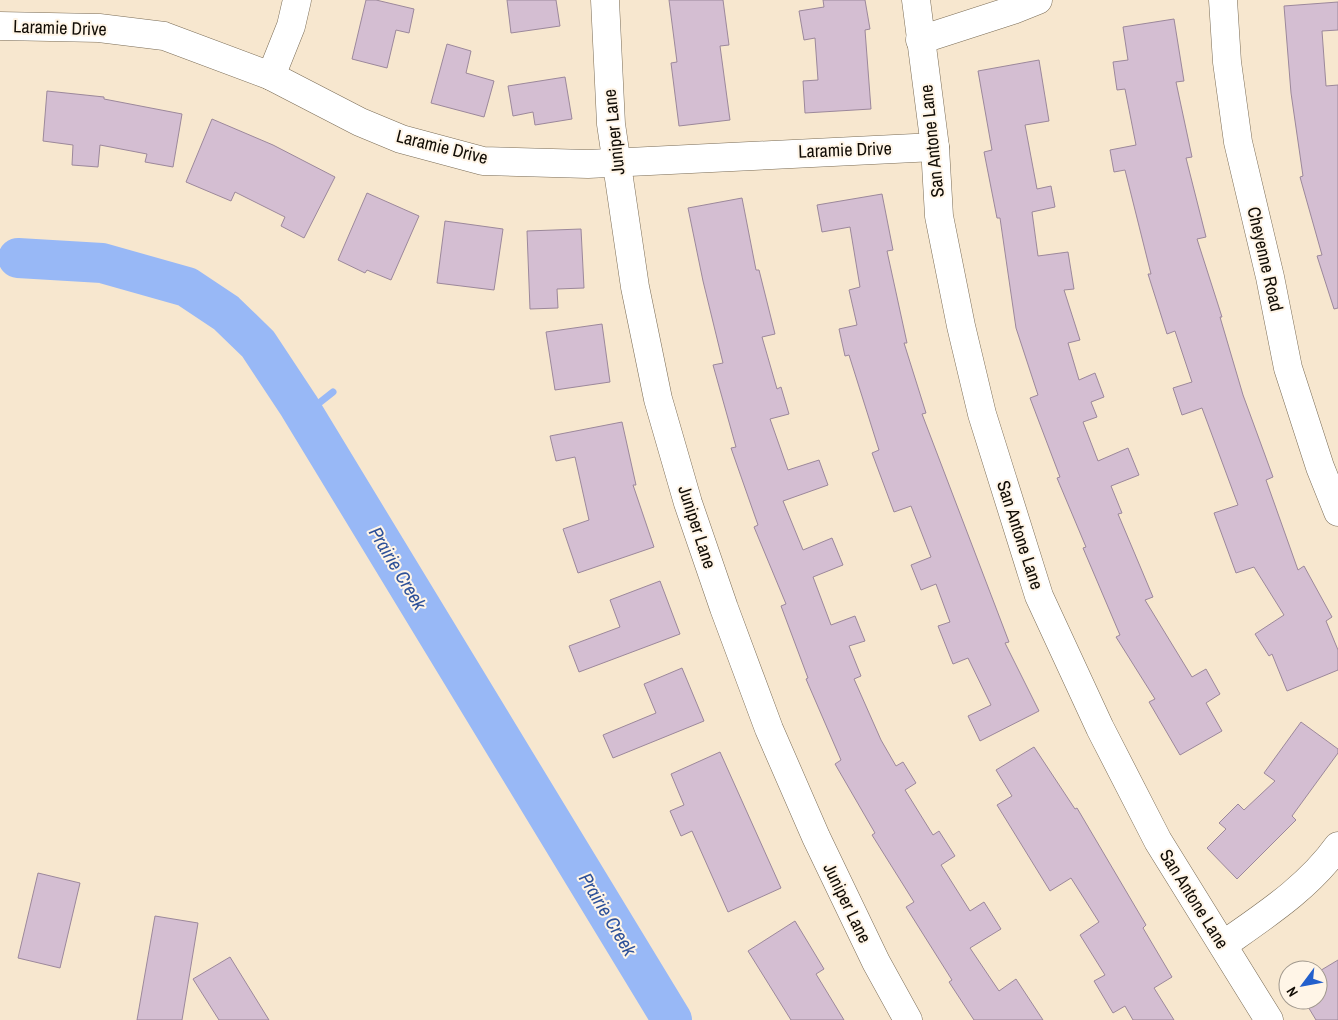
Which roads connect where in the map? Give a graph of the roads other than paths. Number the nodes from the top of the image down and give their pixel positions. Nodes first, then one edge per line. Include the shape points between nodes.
1 (297, 0) edge
2 (605, 0) edge
3 (916, 0) edge
4 (1038, 0) edge
5 (1223, 0) edge
6 (0, 26) edge
7 (920, 40) junction
8 (271, 76) junction
9 (935, 146) junction
10 (616, 161) junction
11 (1338, 512) edge
12 (1338, 846) edge
13 (1223, 945) junction
14 (908, 1020) edge
15 (1268, 1020) edge

1 - 8 street via 292,26
2 - 10 street, Juniper Lane
3 - 7 street, San Antone Lane
4 - 7 street
5 - 11 street, Cheyenne Road via 1227,62 1238,142 1288,368 1320,468
6 - 8 street, Laramie Drive via 99,28 164,36
7 - 9 street, San Antone Lane
8 - 10 street, Laramie Drive via 360,122 401,139 483,161 588,164
9 - 10 street, Laramie Drive
9 - 13 street, San Antone Lane via 939,216 965,344 982,414 1039,596 1100,728 1158,841
10 - 14 street, Juniper Lane via 635,286 658,399 688,503 769,729 816,837 876,962
12 - 13 street via 1305,883 1274,910
13 - 15 street, San Antone Lane

